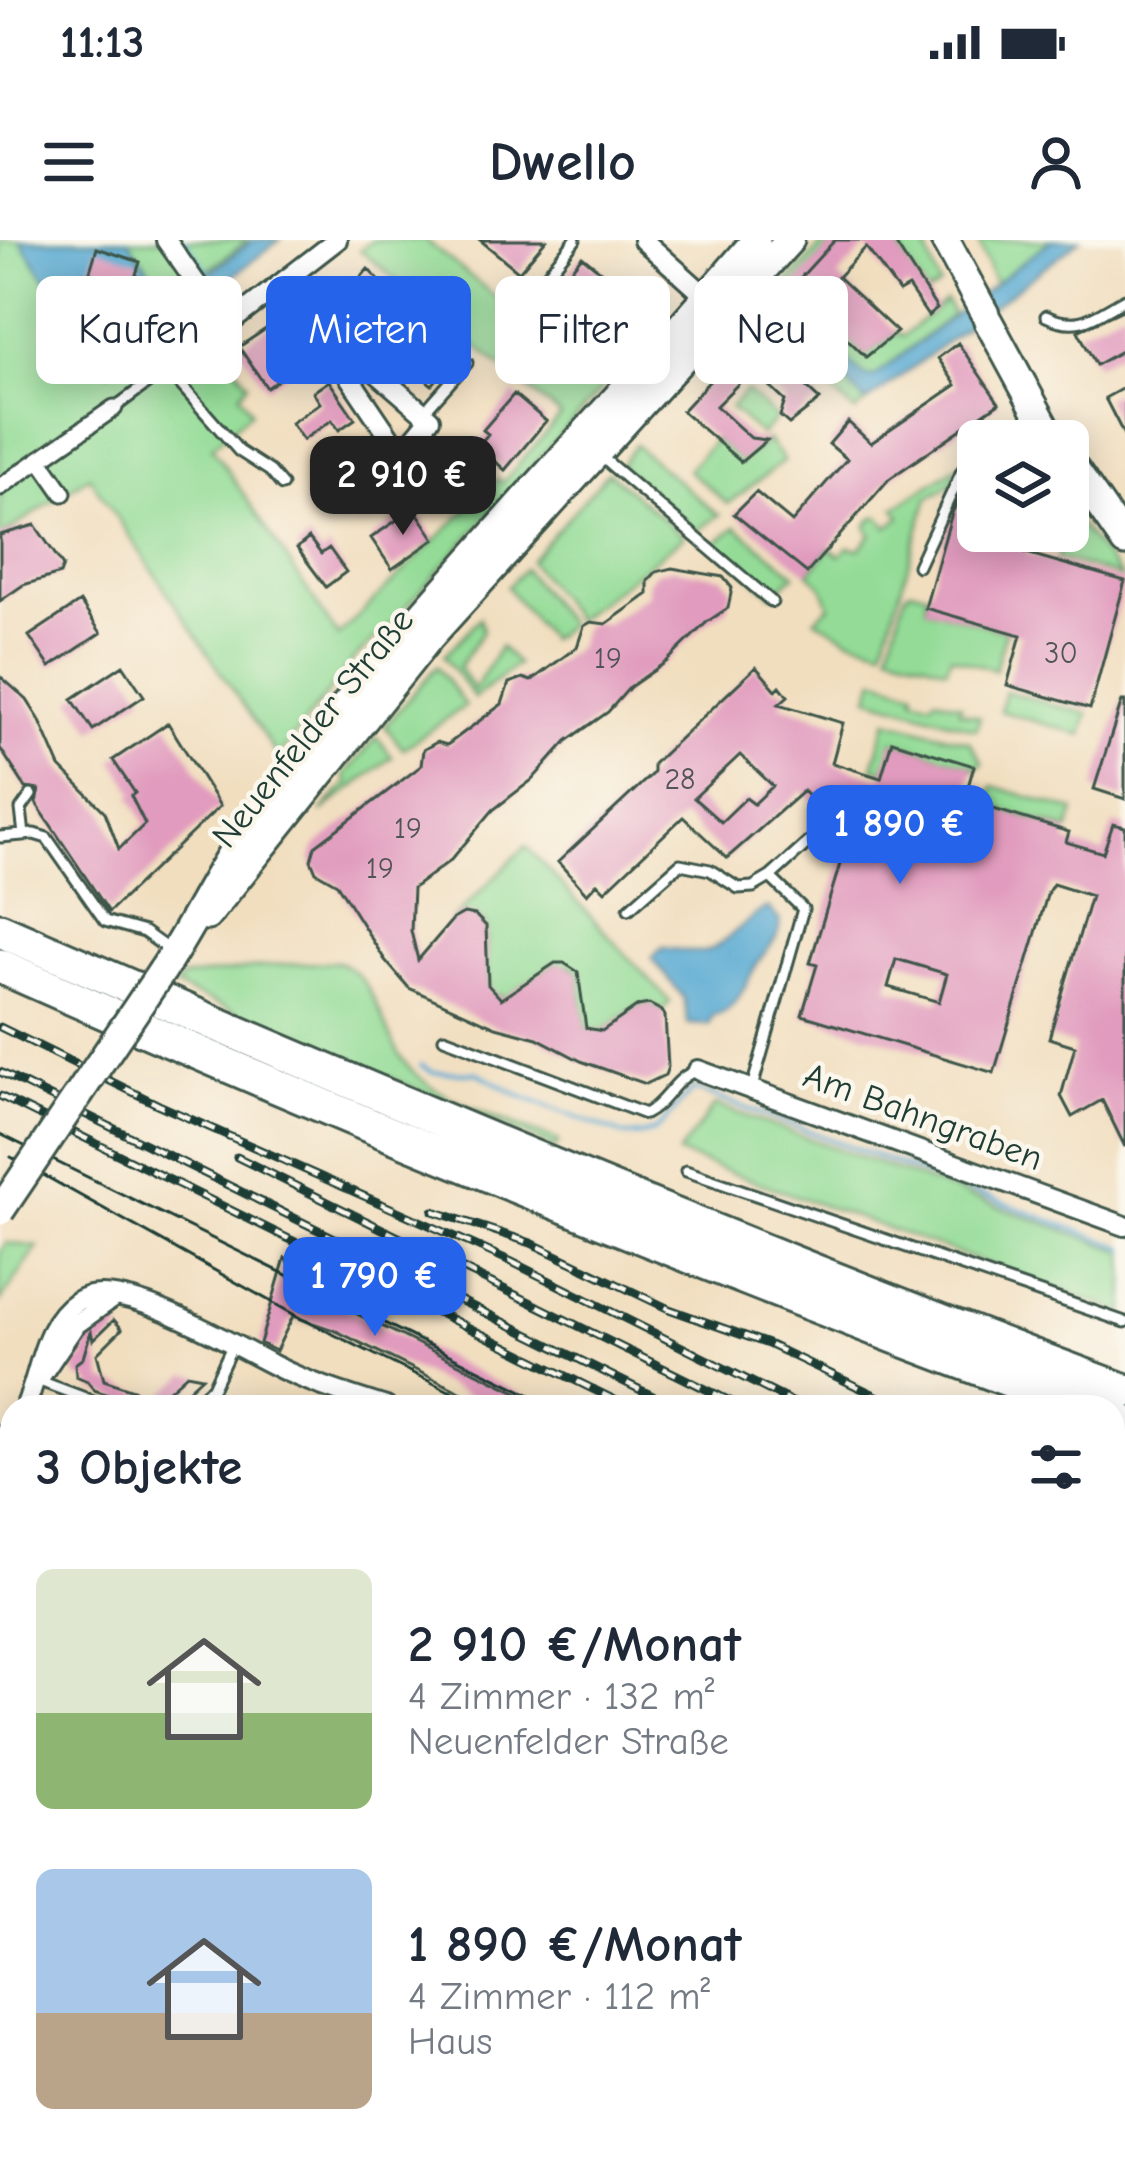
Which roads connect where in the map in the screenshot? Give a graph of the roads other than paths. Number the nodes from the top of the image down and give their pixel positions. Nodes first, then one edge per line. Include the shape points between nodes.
1 (166, 240) edge
2 (337, 240) edge
3 (575, 240) edge
4 (643, 240) edge
5 (756, 240) edge
6 (790, 240) edge
7 (945, 240) edge
8 (190, 276) edge
9 (290, 276) edge
10 (546, 276) edge
11 (733, 276) edge
12 (748, 276) edge
13 (694, 286) edge
14 (1125, 299) edge
15 (1046, 316) dead end
16 (694, 327) edge
17 (694, 331) edge
18 (147, 384) edge
19 (180, 384) edge
20 (354, 384) edge
21 (389, 384) edge
22 (449, 384) edge
23 (114, 408) joint
24 (423, 413) junction
25 (1042, 420) edge
26 (596, 453) junction
27 (40, 460) junction
28 (957, 482) edge
29 (1089, 484) edge
30 (282, 485) dead end
31 (0, 487) edge
32 (63, 493) dead end
33 (1114, 513) edge
34 (1125, 542) edge
35 (918, 566) dead end
36 (772, 602) dead end
37 (31, 795) dead end
38 (841, 812) dead end
39 (24, 835) junction
40 (0, 838) edge
41 (770, 877) junction
42 (629, 909) dead end
43 (0, 930) edge
44 (172, 955) junction
45 (0, 966) edge
46 (444, 1038) dead end
47 (698, 1070) joint
48 (751, 1091) junction
49 (686, 1171) dead end
50 (0, 1211) edge
51 (1125, 1226) edge
52 (1125, 1322) edge
53 (233, 1344) junction
54 (37, 1380) junction
55 (1125, 1391) edge
56 (31, 1395) edge
57 (77, 1395) edge
58 (204, 1395) edge
59 (351, 1395) edge
60 (1050, 1395) edge

1 - 8 street
2 - 9 street
3 - 10 lane
4 - 13 street
5 - 11 main road, Neuenfelder Straße
6 - 12 main road, Neuenfelder Straße
7 - 25 main road
14 - 15 lane via 1068,326
16 - 44 main road, Neuenfelder Straße via 417,620 316,741 229,856
17 - 26 main road, Neuenfelder Straße
18 - 23 lane
19 - 30 lane via 239,452
20 - 24 street via 401,454 430,419
21 - 24 street
22 - 24 lane
23 - 27 street
26 - 36 lane
26 - 44 main road, Neuenfelder Straße via 429,638
27 - 31 street
27 - 32 street
28 - 35 lane
29 - 33 main road
33 - 34 main road
37 - 39 lane via 22,805
38 - 41 lane
39 - 40 lane
39 - 44 lane via 50,841 102,917 144,932
41 - 42 lane via 738,888 680,864
41 - 48 lane via 803,909
43 - 55 highway via 728,1240
44 - 50 main road, Neuenfelder Straße, bridge
45 - 60 highway via 768,1289
46 - 47 lane via 645,1114
47 - 48 street, Am Bahngraben
48 - 51 street, Am Bahngraben
49 - 52 lane
53 - 54 street via 114,1297 74,1325
53 - 58 lane
53 - 59 street
54 - 56 street
54 - 57 lane

